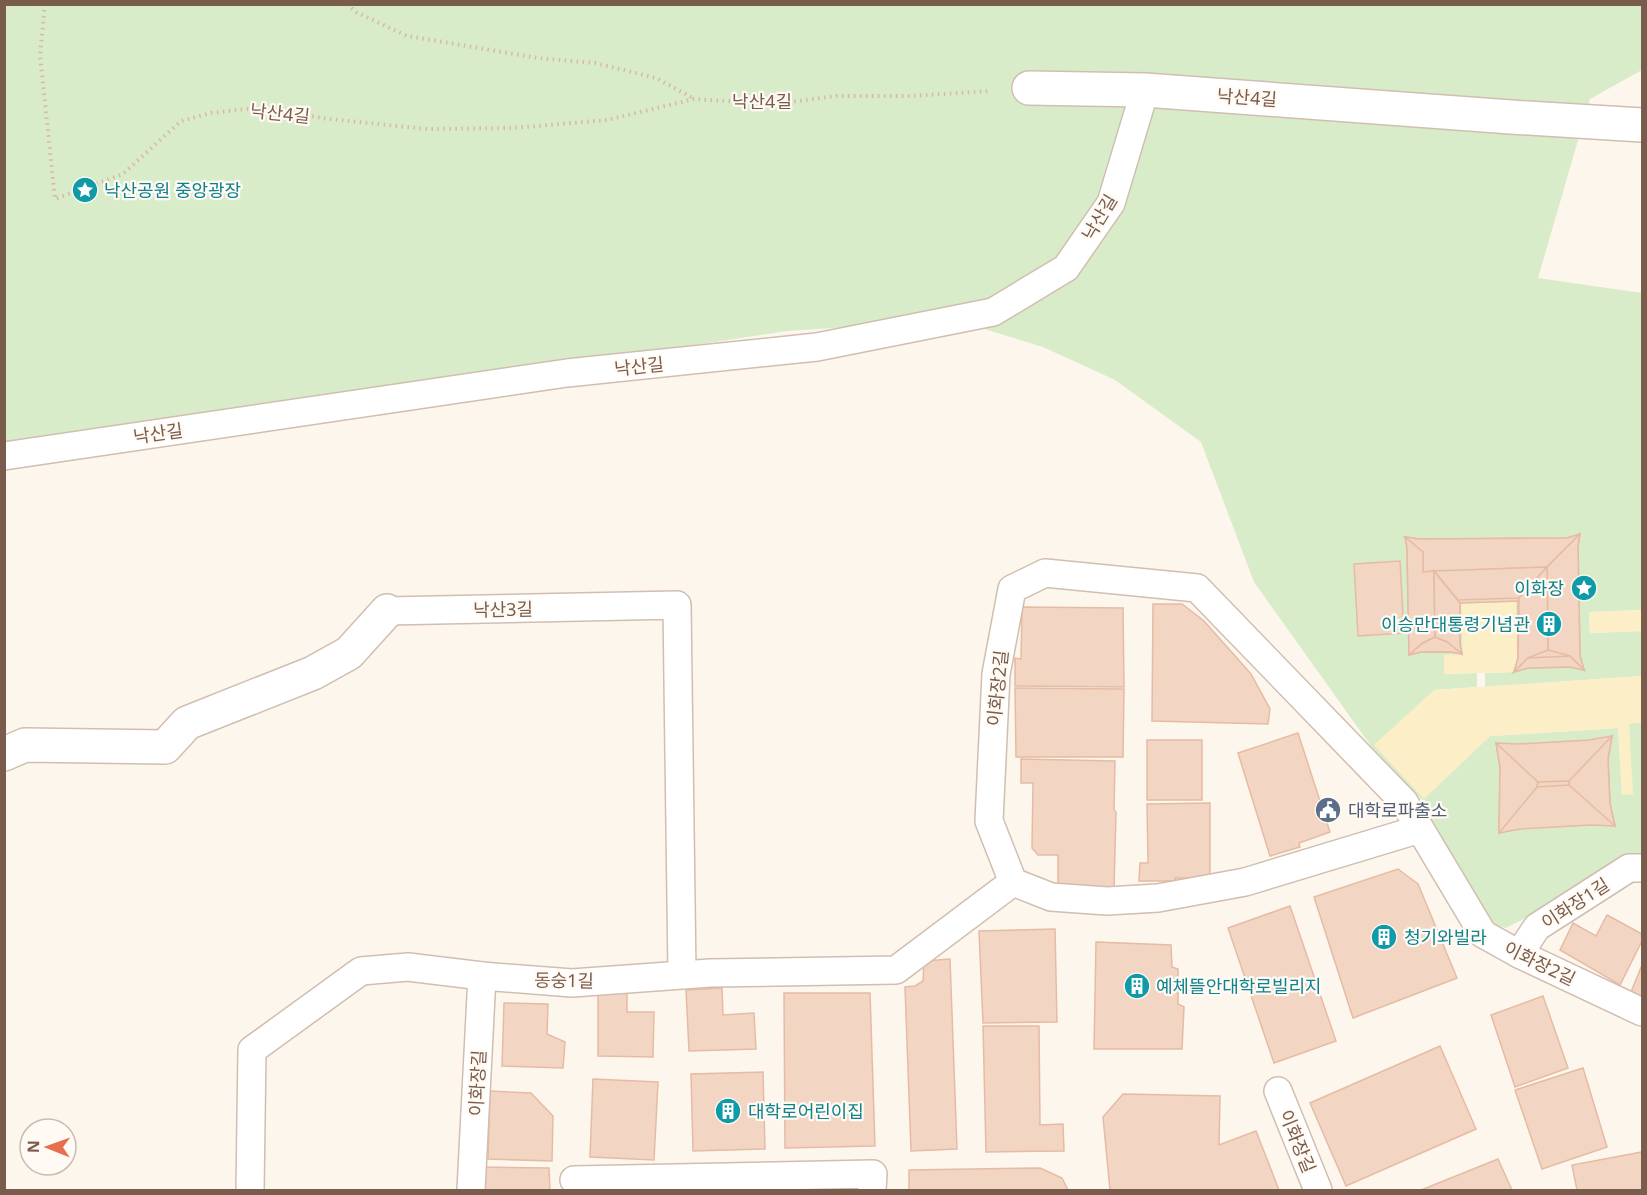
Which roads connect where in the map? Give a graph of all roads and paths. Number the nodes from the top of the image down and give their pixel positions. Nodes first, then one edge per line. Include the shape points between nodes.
1 (45, 4) edge
2 (347, 4) edge
3 (1029, 88) joint
4 (1145, 90) junction
5 (694, 99) junction
6 (1642, 125) edge
7 (4, 456) edge
8 (387, 611) joint
9 (4, 754) edge
10 (1420, 829) junction
11 (1642, 868) edge
12 (1013, 882) junction
13 (1519, 954) junction
14 (682, 974) junction
15 (482, 976) junction
16 (1642, 1012) edge
17 (1278, 1091) dead end
18 (574, 1180) dead end
19 (250, 1191) edge
20 (471, 1191) edge
21 (873, 1191) edge
22 (1318, 1191) edge

1 - 5 path, 낙산4길 via 40,55 55,199 123,174 181,121 211,114 247,109 427,129 513,128 607,120
2 - 5 path via 407,36 538,58 595,63 656,78
3 - 4 street, 낙산4길
3 - 5 path, 낙산4길 via 911,96 836,96 776,104
4 - 6 street, 낙산4길
4 - 7 lane, 낙산길 via 1112,203 1066,268 993,312 817,347 567,373
8 - 9 street, 낙산3길 via 349,653 313,673 187,723 165,747 25,744
8 - 14 lane, 낙산3길 via 677,605
10 - 12 lane via 1245,882 1158,898 1107,901 1051,897
10 - 12 lane, 이화장2길 via 1404,802 1197,588 1045,573 1012,589 996,674 989,821
10 - 13 lane, 이화장2길 via 1483,934
11 - 13 lane, 이화장1길 via 1629,868 1537,927
12 - 14 lane, 동숭1길 via 896,970
13 - 16 lane, 이화장2길
14 - 15 lane, 동숭1길 via 572,983
15 - 19 lane, 동숭1길 via 408,967 361,971 252,1050
15 - 20 lane, 이화장길
17 - 22 lane, 이화장길
18 - 21 lane via 873,1174

